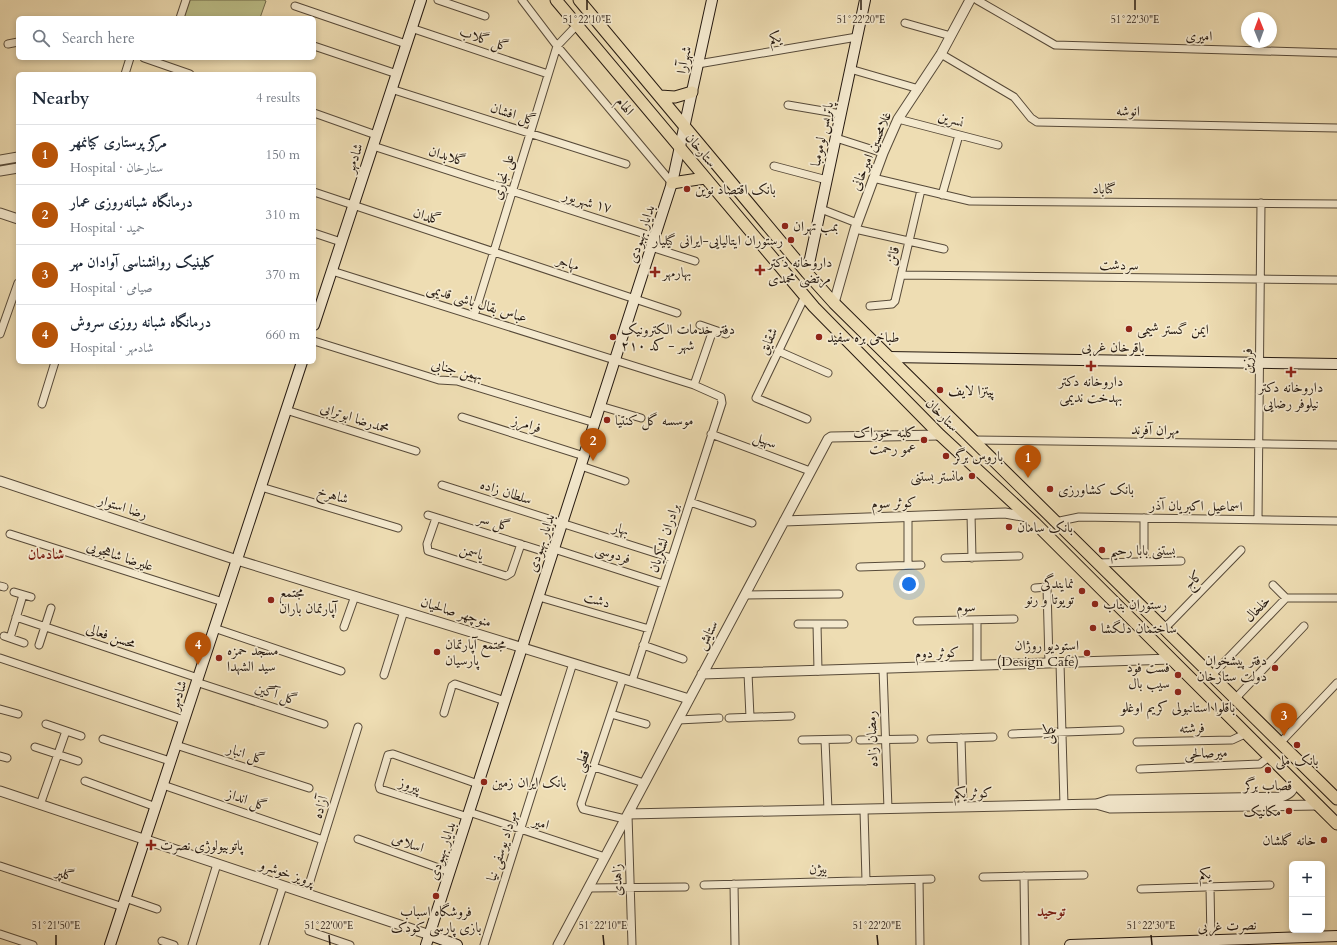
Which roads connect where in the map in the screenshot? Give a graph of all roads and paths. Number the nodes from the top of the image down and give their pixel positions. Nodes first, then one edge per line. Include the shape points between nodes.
1 (186, 0) edge
2 (421, 0) edge
3 (438, 0) edge
4 (522, 0) edge
5 (556, 0) edge
6 (579, 0) edge
7 (712, 0) edge
8 (865, 0) edge
9 (970, 0) edge
10 (977, 0) edge
11 (296, 6) dead end
12 (181, 16) edge
13 (485, 16) dead end
14 (905, 22) dead end
15 (577, 25) junction
16 (412, 28) junction
17 (857, 36) junction
18 (951, 36) junction
19 (16, 42) edge
20 (8, 44) dead end
21 (406, 44) junction
22 (557, 46) junction
23 (316, 47) edge
24 (1337, 52) edge
25 (941, 54) junction
26 (129, 60) edge
27 (155, 60) edge
28 (166, 62) edge
29 (698, 64) junction
30 (850, 69) junction
31 (126, 72) edge
32 (186, 72) edge
33 (397, 74) junction
34 (548, 74) junction
35 (391, 89) junction
36 (919, 89) junction
37 (692, 92) junction
38 (660, 96) junction
39 (788, 105) dead end
40 (316, 114) edge
41 (841, 114) junction
42 (898, 119) junction
43 (685, 126) junction
44 (1337, 128) edge
45 (530, 133) junction
46 (376, 135) junction
47 (959, 135) junction
48 (836, 138) junction
49 (998, 145) dead end
50 (373, 146) junction
51 (680, 148) junction
52 (883, 152) junction
53 (16, 157) edge
54 (0, 160) edge
55 (626, 164) dead end
56 (774, 166) dead end
57 (16, 168) edge
58 (0, 172) edge
59 (704, 178) junction
60 (873, 178) junction
61 (827, 180) junction
62 (672, 183) junction
63 (921, 190) junction
64 (512, 191) junction
65 (316, 193) edge
66 (942, 195) junction
67 (1261, 203) junction
68 (1337, 204) edge
69 (353, 206) junction
70 (821, 209) junction
71 (0, 213) edge
72 (16, 218) edge
73 (856, 226) junction
74 (316, 234) edge
75 (909, 241) junction
76 (341, 242) junction
77 (653, 242) junction
78 (944, 249) dead end
79 (494, 252) junction
80 (695, 261) dead end
81 (332, 271) junction
82 (807, 274) junction
83 (901, 275) junction
84 (1260, 279) junction
85 (1337, 280) edge
86 (16, 289) edge
87 (805, 296) junction
88 (634, 300) junction
89 (834, 303) junction
90 (870, 306) dead end
91 (677, 313) dead end
92 (474, 316) junction
93 (316, 317) edge
94 (700, 325) dead end
95 (713, 330) junction
96 (0, 334) edge
97 (726, 334) dead end
98 (316, 342) edge
99 (778, 351) junction
100 (888, 357) junction
101 (615, 360) junction
102 (1260, 363) junction
103 (54, 364) edge
104 (301, 364) edge
105 (1337, 364) edge
106 (828, 373) dead end
107 (694, 385) junction
108 (722, 403) joint
109 (42, 404) dead end
110 (600, 406) junction
111 (286, 410) junction
112 (462, 417) dead end
113 (641, 418) dead end
114 (807, 419) dead end
115 (594, 423) junction
116 (711, 434) junction
117 (940, 435) junction
118 (972, 440) junction
119 (1259, 444) junction
120 (1337, 445) edge
121 (416, 451) dead end
122 (582, 461) junction
123 (810, 471) junction
124 (0, 481) edge
125 (625, 481) dead end
126 (442, 485) dead end
127 (261, 486) junction
128 (1022, 490) junction
129 (1010, 501) junction
130 (690, 502) junction
131 (1044, 511) junction
132 (1005, 513) junction
133 (971, 514) junction
134 (428, 515) dead end
135 (908, 516) junction
136 (436, 518) junction
137 (1144, 518) junction
138 (1258, 519) junction
139 (1031, 520) junction
140 (784, 521) junction
141 (1337, 521) edge
142 (1055, 522) junction
143 (752, 523) dead end
144 (562, 524) junction
145 (398, 528) dead end
146 (10, 534) dead end
147 (522, 544) junction
148 (1241, 550) dead end
149 (553, 552) junction
150 (1019, 556) dead end
151 (671, 558) junction
152 (945, 558) dead end
153 (972, 558) junction
154 (237, 560) junction
155 (1181, 561) dead end
156 (1144, 562) junction
157 (1097, 563) junction
158 (908, 565) junction
159 (921, 565) dead end
160 (860, 567) dead end
161 (663, 584) junction
162 (1273, 585) dead end
163 (1035, 588) dead end
164 (14, 592) dead end
165 (839, 594) dead end
166 (23, 595) junction
167 (745, 595) junction
168 (355, 596) junction
169 (539, 597) junction
170 (31, 598) dead end
171 (1286, 598) junction
172 (1337, 598) edge
173 (223, 602) junction
174 (51, 608) dead end
175 (404, 611) junction
176 (16, 617) junction
177 (1014, 619) dead end
178 (977, 620) junction
179 (917, 621) dead end
180 (798, 624) dead end
181 (817, 624) junction
182 (844, 624) dead end
183 (1304, 626) dead end
184 (45, 627) junction
185 (344, 627) dead end
186 (214, 628) junction
187 (649, 629) junction
188 (1164, 629) junction
189 (24, 643) dead end
190 (39, 645) dead end
191 (644, 645) junction
192 (522, 647) junction
193 (0, 658) edge
194 (683, 658) dead end
195 (1172, 659) junction
196 (573, 663) junction
197 (1049, 663) junction
198 (1060, 663) junction
199 (977, 666) junction
200 (883, 669) junction
201 (341, 670) dead end
202 (818, 671) junction
203 (748, 673) junction
204 (702, 674) junction
205 (384, 675) dead end
206 (1211, 676) junction
207 (197, 680) junction
208 (627, 680) junction
209 (1337, 683) edge
210 (689, 699) junction
211 (1235, 699) junction
212 (505, 701) junction
213 (0, 709) edge
214 (444, 713) dead end
215 (18, 714) dead end
216 (611, 714) junction
217 (791, 716) dead end
218 (750, 717) junction
219 (719, 718) dead end
220 (730, 718) dead end
221 (184, 720) junction
222 (678, 720) junction
223 (46, 724) dead end
224 (324, 724) dead end
225 (646, 724) dead end
226 (358, 727) dead end
227 (1120, 730) dead end
228 (66, 731) junction
229 (1062, 732) junction
230 (1247, 733) junction
231 (1012, 734) dead end
232 (81, 736) dead end
233 (993, 737) dead end
234 (961, 738) junction
235 (103, 739) dead end
236 (848, 739) dead end
237 (914, 739) dead end
238 (931, 739) dead end
239 (802, 740) dead end
240 (825, 740) junction
241 (860, 740) dead end
242 (885, 740) junction
243 (1136, 742) dead end
244 (1280, 743) junction
245 (176, 745) junction
246 (35, 748) dead end
247 (58, 754) junction
248 (1270, 756) junction
249 (78, 761) dead end
250 (170, 761) junction
251 (594, 768) junction
252 (1140, 769) dead end
253 (1317, 780) junction
254 (85, 781) dead end
255 (1295, 782) junction
256 (644, 783) junction
257 (478, 784) junction
258 (163, 785) junction
259 (309, 788) dead end
260 (0, 791) edge
261 (1305, 791) junction
262 (1337, 799) edge
263 (1096, 804) junction
264 (40, 805) junction
265 (1064, 805) junction
266 (1319, 805) junction
267 (156, 807) junction
268 (963, 808) junction
269 (888, 809) junction
270 (828, 810) junction
271 (864, 810) junction
272 (468, 815) junction
273 (627, 817) junction
274 (1337, 824) edge
275 (521, 829) junction
276 (358, 839) dead end
277 (145, 840) junction
278 (323, 840) junction
279 (605, 857) junction
280 (217, 864) junction
281 (0, 866) edge
282 (450, 872) junction
283 (1084, 875) dead end
284 (1024, 876) junction
285 (983, 877) dead end
286 (919, 880) junction
287 (931, 880) dead end
288 (866, 881) junction
289 (704, 884) dead end
290 (734, 884) junction
291 (1270, 885) dead end
292 (283, 886) junction
293 (685, 887) dead end
294 (1210, 887) junction
295 (589, 888) junction
296 (631, 888) junction
297 (1141, 888) dead end
298 (306, 894) junction
299 (124, 903) junction
300 (157, 909) dead end
301 (309, 931) dead end
302 (0, 934) edge
303 (1337, 936) edge
304 (428, 940) edge
305 (162, 941) dead end
306 (1218, 942) edge
307 (1284, 942) edge
308 (1190, 943) edge
309 (1130, 944) edge
310 (33, 945) edge
311 (110, 945) edge
312 (174, 945) edge
313 (192, 945) edge
314 (264, 945) edge
315 (350, 945) edge
316 (457, 945) edge
317 (484, 945) edge
318 (558, 945) edge
319 (632, 945) edge
320 (735, 945) edge
321 (920, 945) edge
322 (1026, 945) edge
323 (1070, 945) edge
324 (1092, 945) edge

1 - 12 street
2 - 16 main road, شادمهر
3 - 13 street
4 - 22 street, الهام
5 - 15 main road, ستارخان
6 - 38 main road, ستارخان
7 - 29 main road, شهرآرا
8 - 17 main road, پاتریس لومومبا
9 - 18 street, غلامحسین امیرخانی
10 - 24 street, امیری via 1055,45
11 - 21 street
14 - 18 street
15 - 22 street
15 - 51 main road, ستارخان
16 - 21 main road, شادمهر
16 - 34 street, گل گلاب
17 - 29 street, یکم
17 - 30 main road, پاتریس لومومبا
18 - 25 street, غلامحسین امیرخانی
19 - 20 street
21 - 33 main road, شادمهر
22 - 34 street, علی نجاری
22 - 62 street, الهام
23 - 33 street
25 - 36 street, غلامحسین امیرخانی
25 - 44 street, انوشه via 1014,97 1037,122
26 - 31 street
27 - 28 street
28 - 32 street
29 - 37 main road, شهرآرا
30 - 36 street
30 - 41 main road, پاتریس لومومبا
33 - 35 main road, شادمهر
34 - 45 street, علی نجاری
35 - 45 street, گل افشان
35 - 46 main road, شادمهر
36 - 42 street, غلامحسین امیرخانی
37 - 38 main road via 675,97
37 - 43 main road, شهرآرا
38 - 43 main road, ستارخان
39 - 41 street
40 - 46 street
41 - 48 main road, پاتریس لومومبا
42 - 47 street, نسرین
42 - 52 street, غلامحسین امیرخانی
43 - 51 main road, شهرآرا
43 - 82 main road, ستارخان
45 - 55 street, گل افشان
45 - 64 street, علی نجاری
46 - 50 main road, شادمهر
47 - 49 street, نسرین
47 - 66 street
48 - 52 street
48 - 61 main road, پاتریس لومومبا
50 - 64 street, گلابدان
50 - 69 main road, شادمهر
51 - 59 main road, ستارخان
51 - 62 main road, بدایار بهبودی
52 - 60 street, غلامحسین امیرخانی
53 - 54 street
56 - 61 street
57 - 58 street
59 - 62 main road
59 - 87 main road, ستارخان
60 - 63 street, گناباد
60 - 73 street, غلامحسین امیرخانی
61 - 70 main road, پاتریس لومومبا
62 - 77 main road, بدایار بهبودی
63 - 66 street, گناباد
63 - 75 street, قائن
64 - 77 street, ١٧ شهریور
64 - 79 street, علی نجاری
65 - 69 street, گلدان
66 - 67 street, گناباد via 970,201
67 - 68 street, گناباد
67 - 84 street, فرزین
69 - 76 main road, شادمهر
69 - 79 street, گلدان
70 - 73 street
70 - 82 main road, پاتریس لومومبا
71 - 72 street
73 - 75 street
73 - 89 street, غلامحسین امیرخانی
74 - 76 street
75 - 78 street
75 - 83 street, قائن
76 - 81 main road, شادمهر
77 - 80 street, ١٧ شهریور
77 - 88 main road, بدایار بهبودی
79 - 88 street, مهاجر
79 - 92 street, علی نجاری
81 - 92 street, عباس بقال باشی قدیمی
81 - 93 main road, شادمهر
82 - 89 main road, ستارخان
83 - 84 street, سردشت
83 - 90 street, قائن via 894,303
84 - 85 street, سردشت
84 - 102 street, فرزین
86 - 96 street
87 - 99 street, شقایق
87 - 117 main road, ستارخان
88 - 91 street, مهاجر
88 - 101 main road, بدایار بهبودی
89 - 100 main road, ستارخان
92 - 101 street, عباس بقال باشی قدیمی
94 - 95 street
95 - 97 street
95 - 107 street
98 - 115 street, بهمن جنابی via 439,380 457,381
99 - 106 street
99 - 114 street, شقایق via 756,398
100 - 102 main road, باقرخان غربی
100 - 118 main road, ستارخان
101 - 107 street, عباس بقال باشی قدیمی
101 - 110 main road, بدایار بهبودی
102 - 105 main road, باقرخان غربی
102 - 119 street, فرزین
103 - 109 street
104 - 111 main road, شادمهر
107 - 108 street, عباس بقال باشی قدیمی via 719,395
108 - 116 street, برادران لشکریان
110 - 113 street
110 - 115 main road, بدایار بهبودی
111 - 121 street, محمدرضا ابوترابی
111 - 127 main road, شادمهر
112 - 122 street, فرامرز
115 - 122 main road, بدایار بهبودی
116 - 123 street, سهیل
116 - 130 street, برادران لشکریان
117 - 123 street, ستایش via 831,437
117 - 129 main road, ستارخان
118 - 119 street, مهران آفرند
118 - 128 main road, ستارخان
119 - 120 street, مهران آفرند
119 - 138 street, فرزین
122 - 125 street, فرامرز
122 - 144 main road, بدایار بهبودی
123 - 140 street, ستایش
124 - 154 street, رضا استوار
126 - 144 street, سلطان زاده
127 - 145 street, شاهرخ
127 - 154 main road, شادمهر
128 - 129 main road via 1024,502
128 - 131 main road, ستارخان
129 - 132 street via 1011,508
129 - 139 main road, ستارخان
130 - 143 street
130 - 151 street, برادران لشکریان
131 - 139 main road
131 - 142 main road, ستارخان
132 - 133 street, کوثر سوم
132 - 139 street, کوثر سوم
133 - 135 street, کوثر سوم
133 - 153 street
134 - 136 street, گل سر
135 - 140 street, کوثر سوم
135 - 158 street
136 - 147 street, گل سر
136 - 147 street, یاسمن via 428,551 506,576 511,573
137 - 138 street, اسماعیل اکبریان آذر
137 - 142 street, اسماعیل اکبریان آذر via 1079,517
137 - 156 street
138 - 141 street, اسماعیل اکبریان آذر
139 - 195 main road, ستارخان
140 - 167 street, ستایش
142 - 157 main road, ستارخان
144 - 149 main road, بدایار بهبودی
144 - 151 street, بهار
146 - 173 street, علیرضا شاهجویی
147 - 149 street, گل سر
148 - 188 street, کاج
149 - 161 street, فردوسی
149 - 169 main road, بدایار بهبودی
150 - 153 street
151 - 161 street, برادران لشکریان
152 - 153 street
154 - 168 street, منوچهر صالحیان
154 - 173 main road, شادمهر
155 - 156 street
156 - 157 street
157 - 188 main road, ستارخان
158 - 159 street
158 - 160 street
161 - 187 street, برادران لشکریان
162 - 171 street
163 - 197 street via 1047,587
164 - 166 street
165 - 167 street
166 - 170 street
166 - 176 street
167 - 204 street, ستایش
168 - 175 street, منوچهر صالحیان
168 - 185 street
169 - 187 street, دشت
169 - 192 main road, بدایار بهبودی
171 - 172 street, خلخال
171 - 206 street, خلخال
173 - 186 main road, شادمهر
174 - 184 street
175 - 192 street, منوچهر صالحیان
175 - 205 street
176 - 184 street, محسن فعالی
176 - 189 street via 7,637
177 - 178 street, سوم
178 - 179 street, سوم
178 - 199 street
180 - 181 street
181 - 182 street
181 - 202 street
183 - 211 street
184 - 190 street
184 - 207 street, محسن فعالی
186 - 201 street
186 - 207 main road, شادمهر
187 - 191 street, برادران لشکریان
188 - 206 main road, ستارخان
191 - 194 street
191 - 208 street, برادران لشکریان
192 - 196 street, منوچهر صالحیان
192 - 212 main road, بدایار بهبودی
193 - 221 street
195 - 198 street, کوثر دوم
195 - 230 main road, ستارخان
196 - 208 street, منوچهر صالحیان
196 - 275 street, مهرداد یوسفی نیا
197 - 198 street, کوثر دوم
197 - 199 street, کوثر دوم
198 - 229 street, کمالی
199 - 200 street, کوثر دوم
200 - 202 street, کوثر دوم
200 - 242 street, رمضان زاده
202 - 203 street, کوثر دوم
203 - 204 street, کوثر دوم
203 - 218 street
204 - 210 street, ستایش
206 - 211 main road, ستارخان
207 - 221 main road, شادمهر
207 - 224 street, گل آگین
208 - 210 street, منوچهر صالحیان
208 - 216 street, قطبی
209 - 244 street
210 - 222 street, ستایش
211 - 244 main road, ستارخان
212 - 214 street via 455,684 452,686
212 - 257 main road, بدایار بهبودی
213 - 215 street
216 - 225 street
216 - 251 street, قطبی
217 - 218 street
218 - 220 street
219 - 222 street
221 - 245 main road, شادمهر
222 - 256 street, ستایش
223 - 228 street
226 - 278 street, آزاده
227 - 229 street
228 - 232 street
228 - 247 street
229 - 231 street
229 - 265 street, کمالی
230 - 243 street, فرشته via 1232,740
230 - 248 main road, ستارخان
233 - 234 street
234 - 238 street
234 - 268 street
235 - 250 street
236 - 240 street
237 - 242 street
239 - 240 street
240 - 270 street
241 - 242 street
242 - 269 street, رمضان زاده
244 - 253 main road, ستارخان
245 - 250 main road, شادمهر
245 - 259 street, گل انبار
246 - 247 street
247 - 249 street
247 - 264 street
248 - 252 street, میرصالحی via 1260,764
248 - 255 main road, ستارخان
250 - 258 main road, شادمهر
251 - 256 street
251 - 273 street, قطبی via 581,807
253 - 261 main road
253 - 262 main road, ستارخان
254 - 267 street
255 - 261 main road, ستارخان
255 - 263 street via 1290,794 1281,797 1109,800
256 - 273 street, ستایش
257 - 272 main road, بدایار بهبودی
257 - 272 street, پیروز via 388,755 380,789
258 - 267 main road, شادمهر
258 - 278 street, گل انداز
260 - 264 street, پرویز خوشرو
261 - 266 main road, ستارخان
263 - 265 street, کوثر یکم
263 - 266 street, کوثر یکم via 1110,808
264 - 277 street, پرویز خوشرو
265 - 268 street, کوثر یکم
266 - 274 main road, ستارخان
267 - 277 main road, شادمهر
268 - 269 street, کوثر یکم
269 - 271 street, کوثر یکم
270 - 271 street, کوثر یکم
270 - 273 street, کوثر یکم
271 - 288 street
272 - 275 street, امیر
272 - 282 main road, بدایار بهبودی
273 - 279 street, ستایش
273 - 296 street, زاهدی
275 - 279 street, امیر
275 - 317 street, مهرداد یوسفی نیا
276 - 282 street, اسلامی
277 - 280 street, پرویز خوشرو
277 - 299 main road, شادمهر
278 - 298 street, آزاده
279 - 295 street, ستایش
280 - 292 street, پرویز خوشرو
280 - 313 street
281 - 299 street, گلپر
282 - 304 main road, بدایار بهبودی
283 - 284 street
284 - 285 street
284 - 322 street
286 - 287 street, بیژن
286 - 288 street, بیژن
286 - 321 street
288 - 290 street, بیژن
289 - 290 street, بیژن
290 - 320 street
291 - 294 street, یکم
292 - 298 street, پرویز خوشرو
292 - 314 street
293 - 296 street
294 - 297 street, یکم
294 - 306 street
295 - 296 street
295 - 318 street, ستایش
296 - 319 street, زاهدی
298 - 304 street, پرویز خوشرو
299 - 300 street, گلپر
299 - 311 main road, شادمهر
301 - 315 street
302 - 310 street
303 - 307 main road, نصرت غربی
304 - 316 main road
305 - 312 street
306 - 307 main road, نصرت غربی
306 - 308 main road, نصرت غربی
308 - 309 main road, نصرت غربی
309 - 324 main road, نصرت غربی
323 - 324 main road, نصرت غربی

